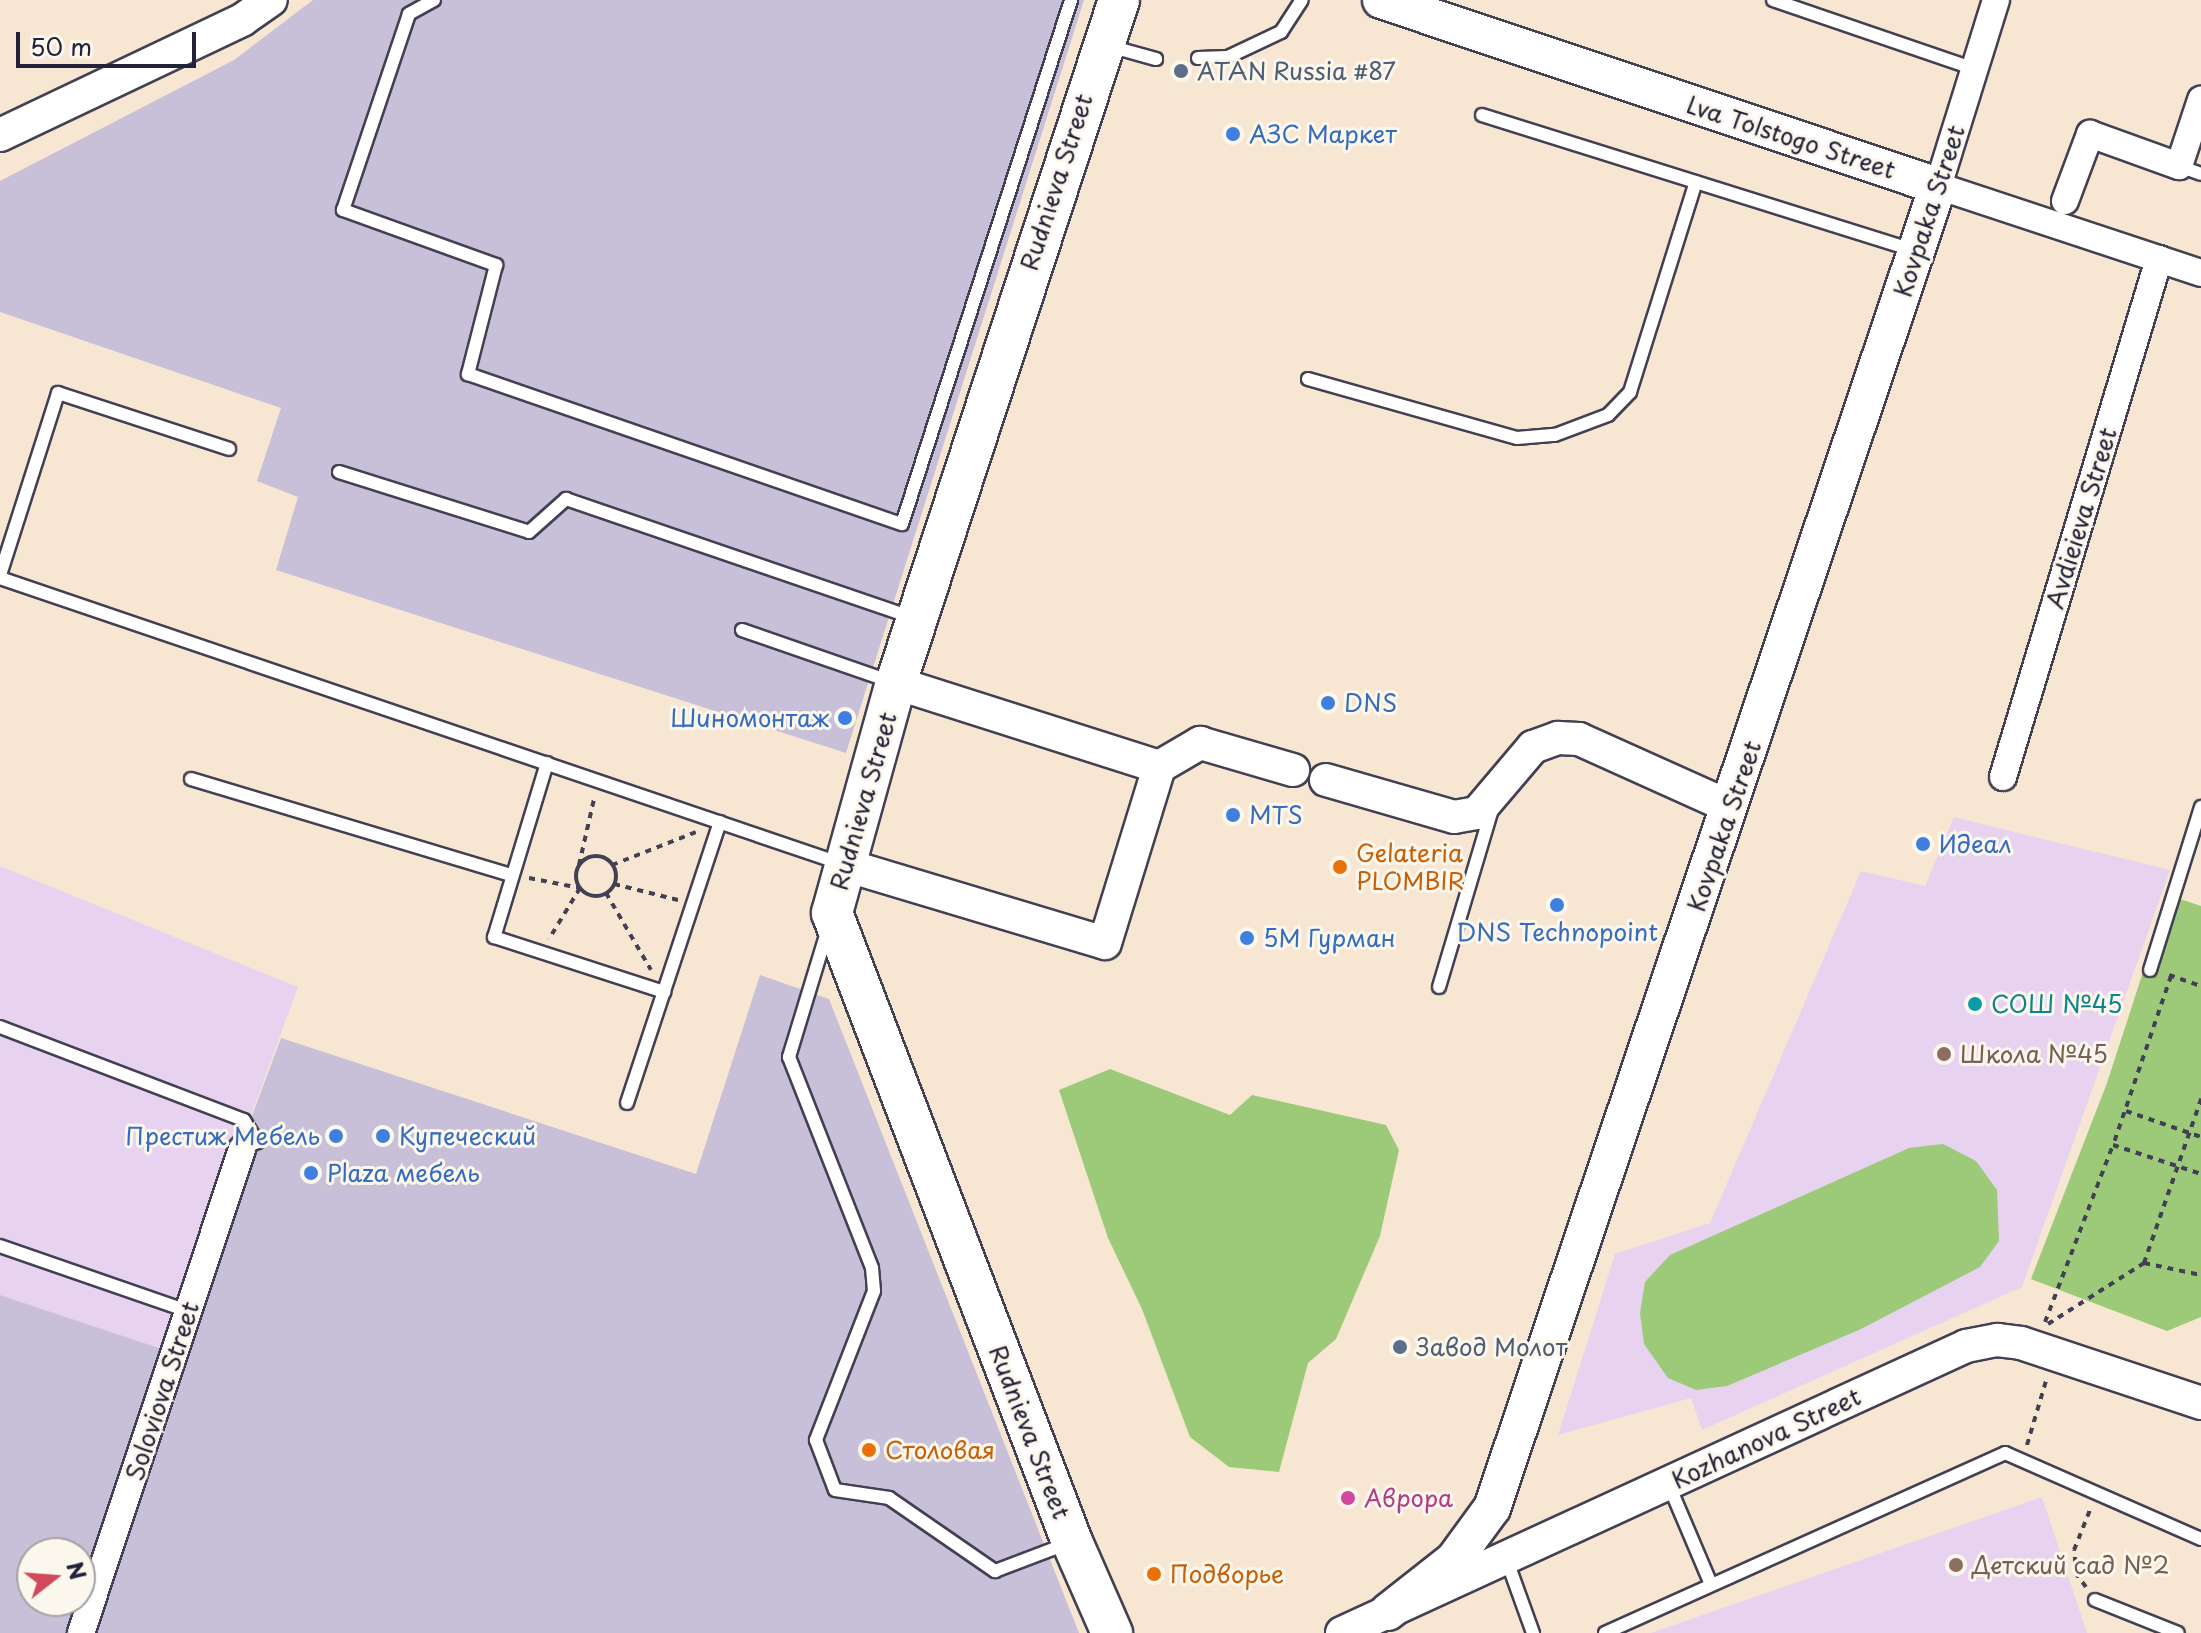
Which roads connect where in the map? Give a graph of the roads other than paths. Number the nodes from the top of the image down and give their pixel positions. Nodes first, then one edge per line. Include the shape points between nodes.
1 (271, 0) edge
2 (434, 0) edge
3 (1071, 0) edge
4 (1119, 0) edge
5 (1302, 0) edge
6 (1381, 0) edge
7 (1773, 0) edge
8 (1996, 0) edge
9 (1101, 43) junction
10 (1198, 58) dead end
11 (1156, 59) dead end
12 (1974, 69) junction
13 (2201, 100) edge
14 (1482, 115) dead end
15 (0, 135) edge
16 (2190, 170) edge
17 (1696, 182) junction
18 (1938, 186) junction
19 (2065, 201) dead end
20 (1916, 251) junction
21 (2159, 259) junction
22 (2201, 273) edge
23 (1308, 379) dead end
24 (229, 449) dead end
25 (339, 472) dead end
26 (0, 576) edge
27 (917, 619) junction
28 (742, 630) dead end
29 (896, 683) junction
30 (547, 763) junction
31 (1159, 767) junction
32 (1293, 770) dead end
33 (2003, 777) dead end
34 (191, 779) dead end
35 (1326, 780) dead end
36 (1496, 795) junction
37 (1730, 807) junction
38 (2201, 807) edge
39 (720, 822) junction
40 (845, 865) junction
41 (511, 875) junction
42 (832, 913) junction
43 (2150, 970) road end
44 (1439, 987) dead end
45 (664, 992) junction
46 (0, 1027) edge
47 (627, 1103) dead end
48 (242, 1149) joint
49 (0, 1246) edge
50 (188, 1311) junction
51 (2196, 1399) edge
52 (1668, 1483) junction
53 (2201, 1539) edge
54 (1072, 1542) junction
55 (1506, 1558) junction
56 (1710, 1582) junction
57 (2095, 1600) road end
58 (1388, 1612) junction
59 (81, 1633) edge
60 (1112, 1633) edge
61 (1342, 1633) edge
62 (1533, 1633) edge
63 (1605, 1633) edge
64 (2178, 1633) edge

1 - 15 street via 242,20
2 - 3 lane via 409,14 343,210 496,265 468,374 902,524
4 - 9 main road, Rudnieva Street
5 - 10 lane via 1281,32 1228,57
6 - 18 main road, Lva Tolstogo Street
7 - 12 lane
8 - 12 street, Kovpaka Street
9 - 11 lane
9 - 27 main road, Rudnieva Street
12 - 18 street, Kovpaka Street
13 - 16 street
14 - 17 lane
16 - 19 street via 2090,134
17 - 20 lane
17 - 23 lane via 1630,392 1608,415 1555,435 1517,438
18 - 20 main road, Kovpaka Street
18 - 21 street, Lva Tolstogo Street
20 - 37 main road, Kovpaka Street
21 - 22 street, Lva Tolstogo Street
21 - 33 street, Avdieieva Street
24 - 26 lane via 58,393
25 - 27 lane via 529,532 566,499
26 - 30 lane
27 - 29 main road, Rudnieva Street
28 - 29 lane
29 - 31 street
29 - 40 main road, Rudnieva Street
30 - 39 lane
30 - 41 lane
31 - 32 street via 1200,743
31 - 40 street via 1105,943
34 - 41 lane
35 - 36 street via 1454,817 1477,813
36 - 37 street via 1533,747 1558,738 1579,739
36 - 44 lane
37 - 58 main road, Kovpaka Street via 1492,1508 1454,1560
38 - 43 lane
39 - 40 lane
39 - 45 lane
40 - 42 main road, Rudnieva Street
41 - 45 lane via 494,937
42 - 54 main road, Rudnieva Street
42 - 54 lane via 789,1057 872,1268 874,1291 816,1440 835,1490 889,1498 995,1571
45 - 47 lane
46 - 48 lane via 244,1120 257,1142
48 - 50 street, Soloviova Street
49 - 50 lane
50 - 59 street, Soloviova Street
51 - 52 street, Kozhanova Street via 1997,1340 1966,1346
52 - 55 street, Kozhanova Street
52 - 56 lane
53 - 56 lane via 2005,1453
54 - 60 main road, Rudnieva Street
55 - 58 street, Kozhanova Street
55 - 62 lane
56 - 63 lane
57 - 64 lane
58 - 61 street, Kozhanova Street

